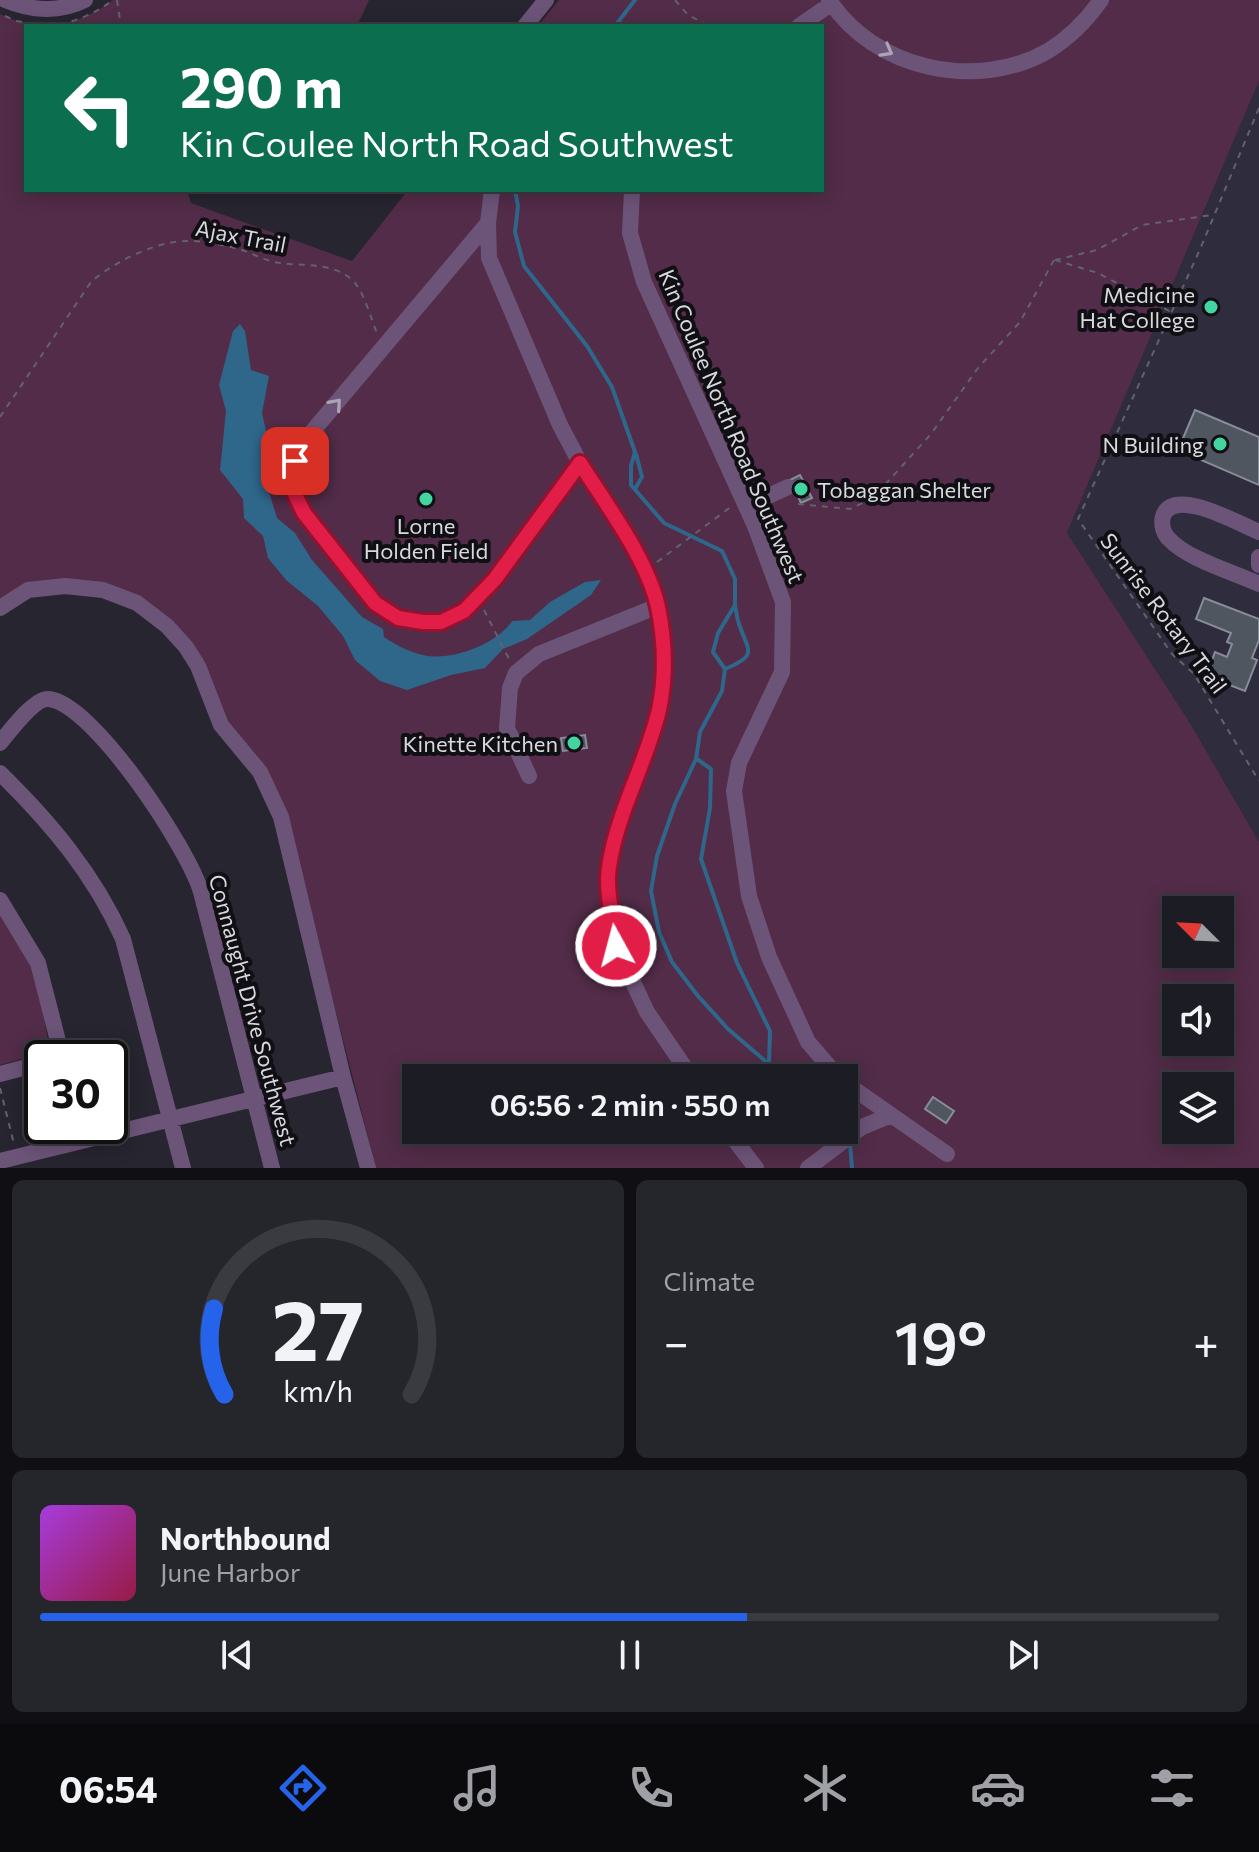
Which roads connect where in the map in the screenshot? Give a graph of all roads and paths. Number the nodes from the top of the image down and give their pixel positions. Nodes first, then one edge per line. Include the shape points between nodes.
1 (5, 0) edge
2 (85, 0) edge
3 (117, 0) edge
4 (546, 0) edge
5 (675, 0) edge
6 (1101, 0) edge
7 (830, 2) edge
8 (0, 14) edge
9 (33, 24) edge
10 (121, 24) edge
11 (527, 24) edge
12 (706, 24) edge
13 (802, 24) edge
14 (1259, 108) edge
15 (492, 192) edge
16 (632, 192) edge
17 (1213, 215) junction
18 (488, 223) junction
19 (466, 250) junction
20 (489, 258) junction
21 (1054, 260) junction
22 (1171, 312) junction
23 (376, 332) dead end
24 (0, 417) edge
25 (580, 463) junction
26 (788, 487) dead end
27 (745, 502) junction
28 (798, 504) dead end
29 (1259, 532) edge
30 (1259, 557) edge
31 (1259, 565) edge
32 (646, 570) junction
33 (1259, 584) edge
34 (658, 606) junction
35 (0, 608) edge
36 (492, 625) dead end
37 (509, 659) dead end
38 (0, 743) edge
39 (0, 773) edge
40 (529, 776) dead end
41 (1259, 781) edge
42 (0, 900) edge
43 (58, 1040) edge
44 (682, 1064) edge
45 (827, 1064) edge
46 (24, 1068) edge
47 (0, 1074) edge
48 (343, 1077) junction
49 (0, 1088) edge
50 (858, 1092) edge
51 (254, 1100) junction
52 (891, 1115) junction
53 (171, 1120) junction
54 (738, 1144) edge
55 (947, 1154) dead end
56 (18, 1157) junction
57 (0, 1161) edge
58 (183, 1168) edge
59 (272, 1168) edge
60 (368, 1168) edge
61 (756, 1168) edge
62 (808, 1168) edge

1 - 2 street via 48,9
3 - 10 path
4 - 11 street
5 - 12 path
7 -> 6 street via 864,38 907,62 954,72 1002,68 1047,51 1086,21
7 - 13 street
8 - 9 path
14 - 17 path, Sunrise Rotary Trail
15 - 18 street
16 - 27 street, Kin Coulee North Road Southwest via 630,233 644,282
17 - 21 path via 1142,225 1097,250
17 - 22 path, Sunrise Rotary Trail
18 - 19 street
18 - 20 street
19 - 20 street
25 -> 19 street via 495,579 464,611 441,622 398,618 376,605 304,513 291,486 306,439
20 - 25 street
21 - 22 path via 1098,273
21 - 28 path via 1020,322 873,498 850,509
22 - 41 path, Sunrise Rotary Trail via 1078,519 1172,654 1194,674
23 - 24 path, Ajax Trail via 358,288 346,275 321,266 273,262 207,242 166,244 91,282
25 - 32 street
26 - 27 street
27 - 32 path
27 - 45 street, Kin Coulee North Road Southwest via 783,602 782,672 739,763 734,791 749,896 769,957 808,1042
29 - 33 street via 1190,503 1173,505 1164,513 1162,525 1167,538 1184,551
30 - 31 street
32 - 34 street
34 - 40 street via 539,654 516,673 507,728
34 - 44 street via 664,658 659,709 618,822 608,871 616,946 647,1012
35 - 48 street via 28,590 103,590 137,603 186,647 221,725 260,772 281,817
36 - 37 path
38 - 51 street, Connaught Drive Southwest via 36,702 59,703 99,735 174,835 196,874
39 - 53 street via 72,852 114,919
42 - 43 street via 38,963
46 - 47 street
48 - 51 street
48 - 60 street
49 - 56 path
50 - 52 street
51 - 53 street
51 - 59 street, Connaught Drive Southwest
52 - 55 street
52 - 62 street via 862,1127
53 - 56 street
53 - 58 street
54 - 61 street
56 - 57 street

